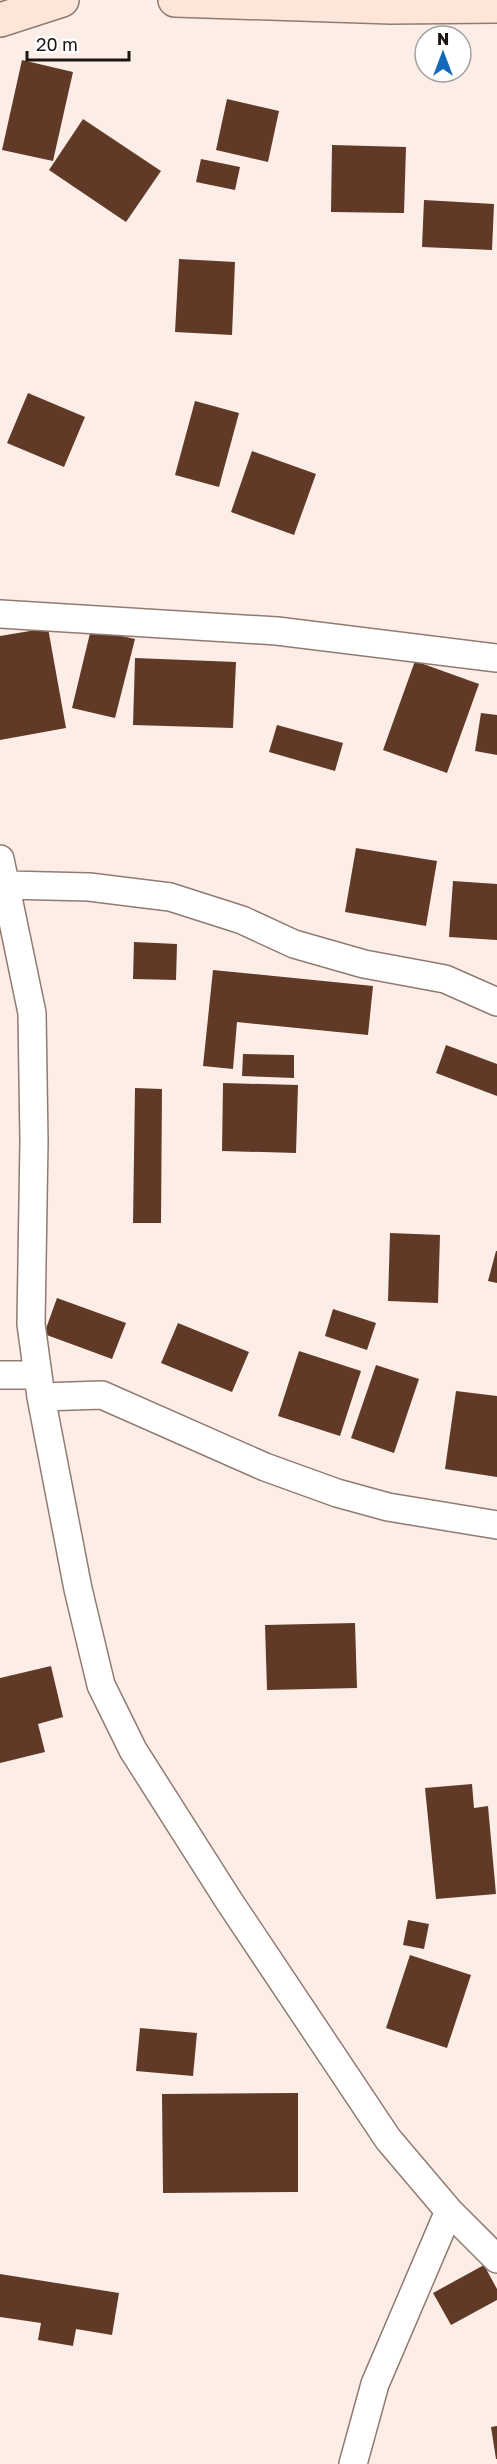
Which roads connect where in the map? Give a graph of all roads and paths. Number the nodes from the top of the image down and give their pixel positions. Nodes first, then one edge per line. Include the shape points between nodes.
1 (62, 0) edge
2 (175, 0) edge
3 (497, 6) edge
4 (0, 20) edge
5 (0, 614) edge
6 (497, 658) edge
7 (0, 859) edge
8 (7, 885) junction
9 (497, 1002) edge
10 (0, 1375) edge
11 (40, 1386) junction
12 (497, 1525) edge
13 (449, 2211) junction
14 (497, 2259) edge
15 (353, 2464) edge

1 - 4 main road
2 - 3 main road via 379,7
5 - 6 street via 277,631
7 - 8 street
8 - 9 street via 89,887 170,897 242,920 294,944 364,964 445,979
8 - 11 street via 32,1013 31,1324
10 - 11 street
11 - 12 street via 102,1395 265,1467 337,1493 388,1508
11 - 13 street via 78,1589 101,1685 134,1750 236,1910 388,2139
13 - 14 street
13 - 15 street via 375,2384

